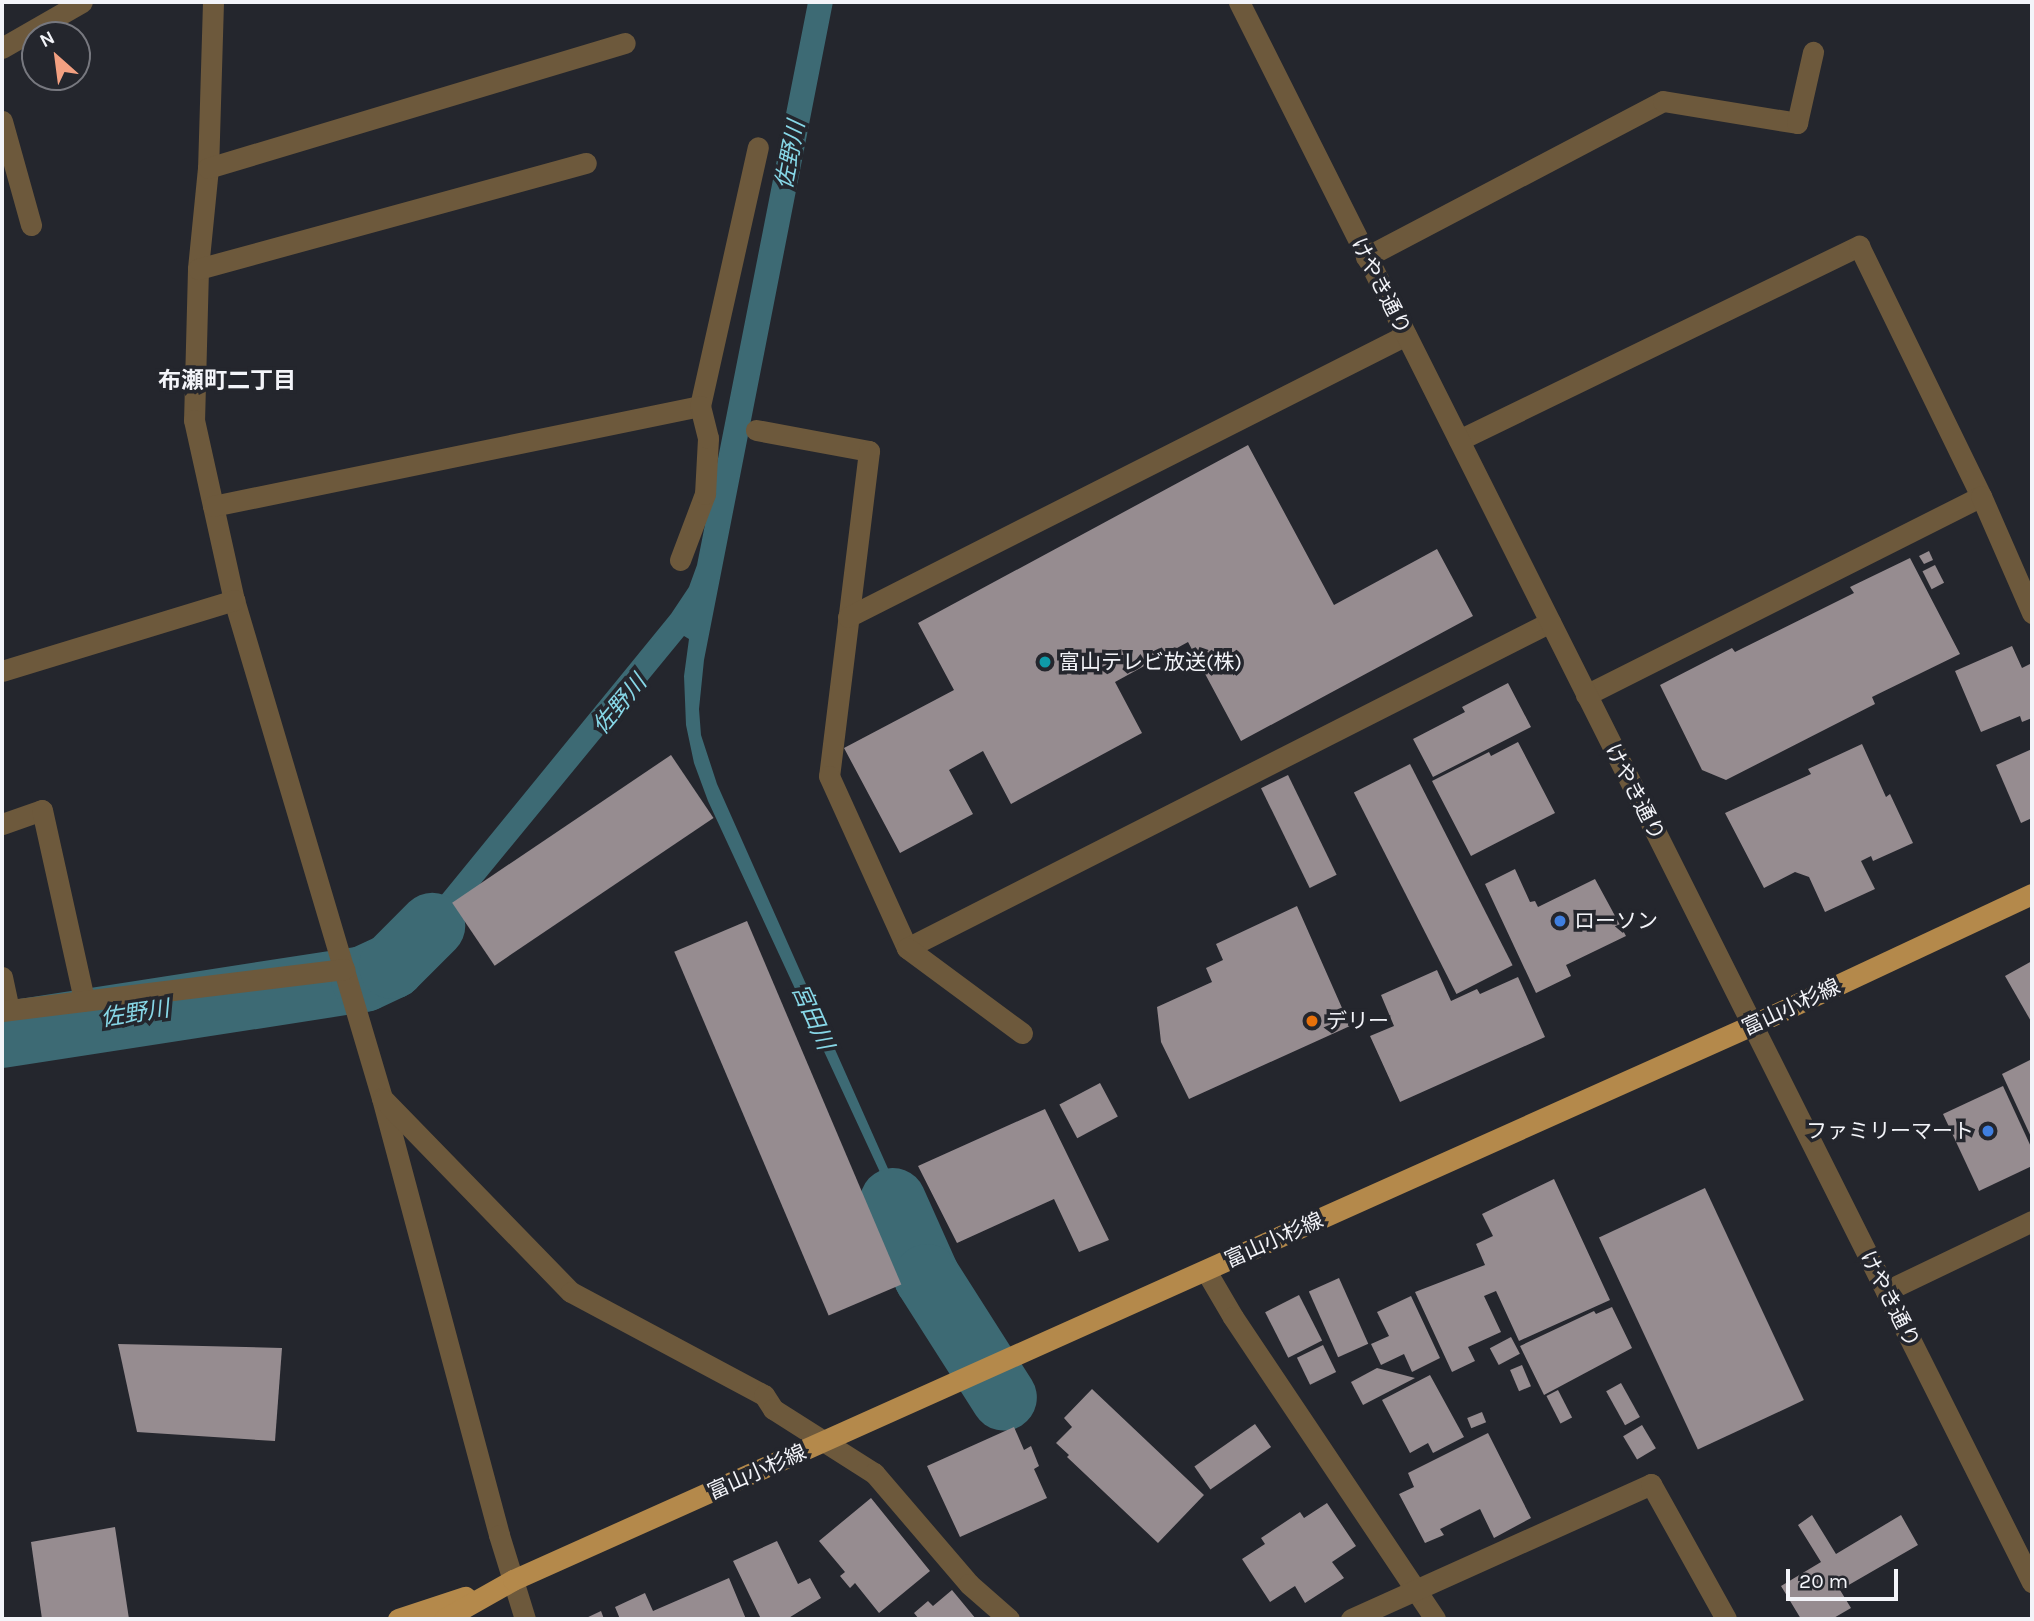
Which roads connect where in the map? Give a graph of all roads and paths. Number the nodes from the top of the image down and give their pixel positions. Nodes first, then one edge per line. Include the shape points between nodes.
1 (82, 2) edge
2 (213, 2) edge
3 (1239, 2) edge
4 (625, 43) dead end
5 (2, 48) edge
6 (1812, 52) dead end
7 (2, 121) edge
8 (758, 147) dead end
9 (586, 163) dead end
10 (208, 168) junction
11 (31, 225) dead end
12 (1366, 257) junction
13 (198, 269) junction
14 (1406, 335) junction
15 (700, 407) junction
16 (756, 430) dead end
17 (1459, 440) junction
18 (1981, 496) junction
19 (213, 506) junction
20 (680, 560) dead end
21 (234, 600) junction
22 (2032, 613) edge
23 (848, 617) junction
24 (1550, 622) junction
25 (2, 671) edge
26 (1586, 695) junction
27 (2, 824) edge
28 (2032, 894) edge
29 (907, 948) junction
30 (344, 969) junction
31 (2, 977) edge
32 (84, 1000) junction
33 (5, 1010) edge
34 (1752, 1025) junction
35 (1022, 1033) dead end
36 (382, 1098) junction
37 (2032, 1221) edge
38 (1206, 1271) junction
39 (1886, 1291) junction
40 (826, 1441) junction
41 (513, 1580) junction
42 (2032, 1583) edge
43 (1416, 1590) junction
44 (398, 1619) edge
45 (444, 1619) edge
46 (525, 1619) edge
47 (1009, 1619) edge
48 (1351, 1619) edge
49 (1435, 1619) edge
50 (1726, 1619) edge

1 - 5 street
2 - 10 street
3 - 12 street, けやき通り
4 - 10 street
6 - 12 street via 1797,123 1663,101
7 - 11 street
8 - 15 street
9 - 13 street
10 - 13 street
12 - 14 street, けやき通り
13 - 19 street via 194,420
14 - 17 street, けやき通り
14 - 23 street
15 - 19 street
15 - 20 street via 708,438 705,494
16 - 23 street via 869,451
17 - 18 street via 1859,246
17 - 24 street, けやき通り
18 - 22 street
18 - 26 street
19 - 21 street
21 - 25 street
21 - 30 street
23 - 29 street via 829,776
24 - 26 street, けやき通り
24 - 29 street
26 - 34 street, けやき通り
27 - 32 street via 42,810
28 - 34 main road, 富山小杉線
29 - 35 street
30 - 32 street
30 - 36 street
31 - 33 street
32 - 33 street
34 - 38 main road, 富山小杉線
34 - 39 street, けやき通り
36 - 40 street via 571,1292 764,1395 773,1409
36 - 41 street
37 - 39 street
38 - 40 main road, 富山小杉線
38 - 43 street
39 - 42 street, けやき通り
40 - 41 main road, 富山小杉線
40 - 47 street via 874,1473 969,1584
41 - 44 main road, 富山小杉線
41 - 45 main road, 富山小杉線
41 - 46 street
43 - 48 street
43 - 49 street
43 - 50 street via 1651,1485

